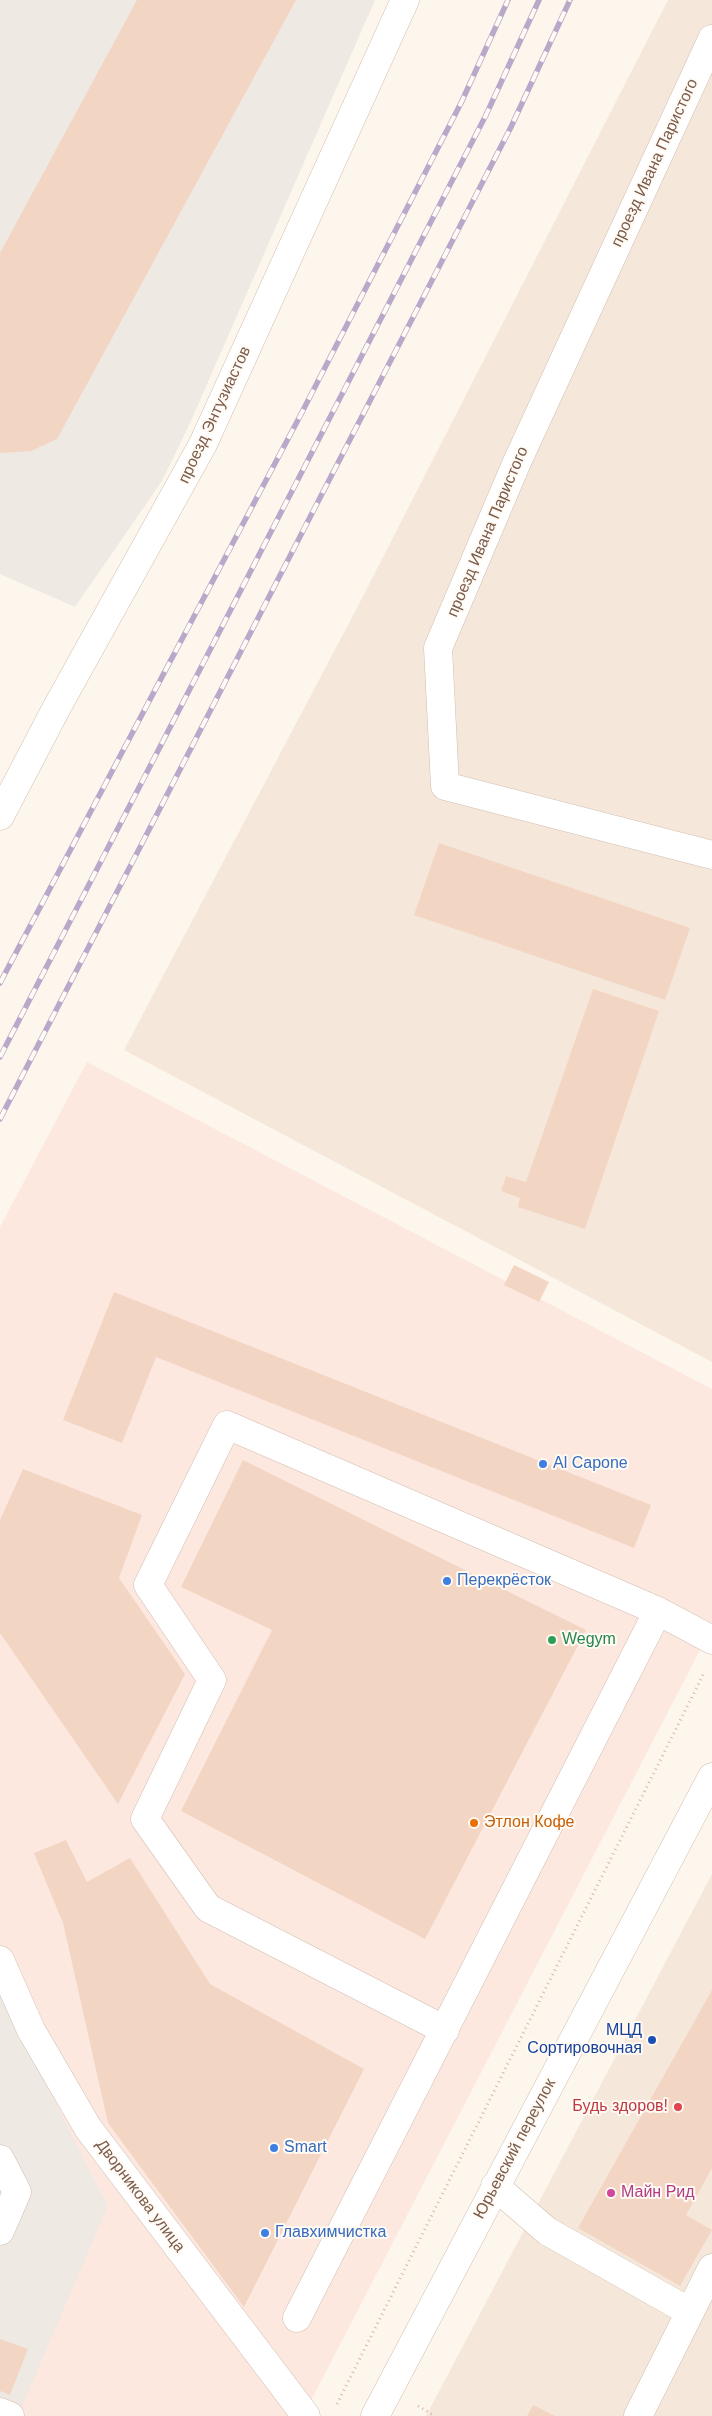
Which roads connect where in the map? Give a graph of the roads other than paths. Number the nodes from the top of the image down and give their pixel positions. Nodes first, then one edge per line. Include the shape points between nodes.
1 (405, 0) edge
2 (712, 40) edge
3 (0, 816) edge
4 (712, 855) edge
5 (658, 1611) junction
6 (712, 1640) edge
7 (712, 1778) edge
8 (0, 1960) edge
9 (445, 2030) junction
10 (0, 2159) edge
11 (495, 2186) junction
12 (0, 2231) edge
13 (712, 2268) edge
14 (690, 2312) junction
15 (298, 2318) dead end
16 (0, 2412) edge
17 (10, 2416) edge
18 (306, 2416) edge
19 (375, 2416) edge
20 (638, 2416) edge

1 - 3 street, проезд Энтузиастов via 203,444 57,706
2 - 4 street, проезд Ивана Паристого via 517,462 438,648 445,786
5 - 6 street
5 - 9 street
5 - 9 street via 227,1425 148,1585 212,1680 144,1819 208,1908
7 - 11 street, Юрьевский переулок
8 - 18 street, Дворникова улица via 31,2030 88,2128
9 - 15 street
10 - 12 street via 17,2192
11 - 14 street via 547,2231
11 - 19 street, Юрьевский переулок
13 - 14 street
14 - 20 street
16 - 17 street

